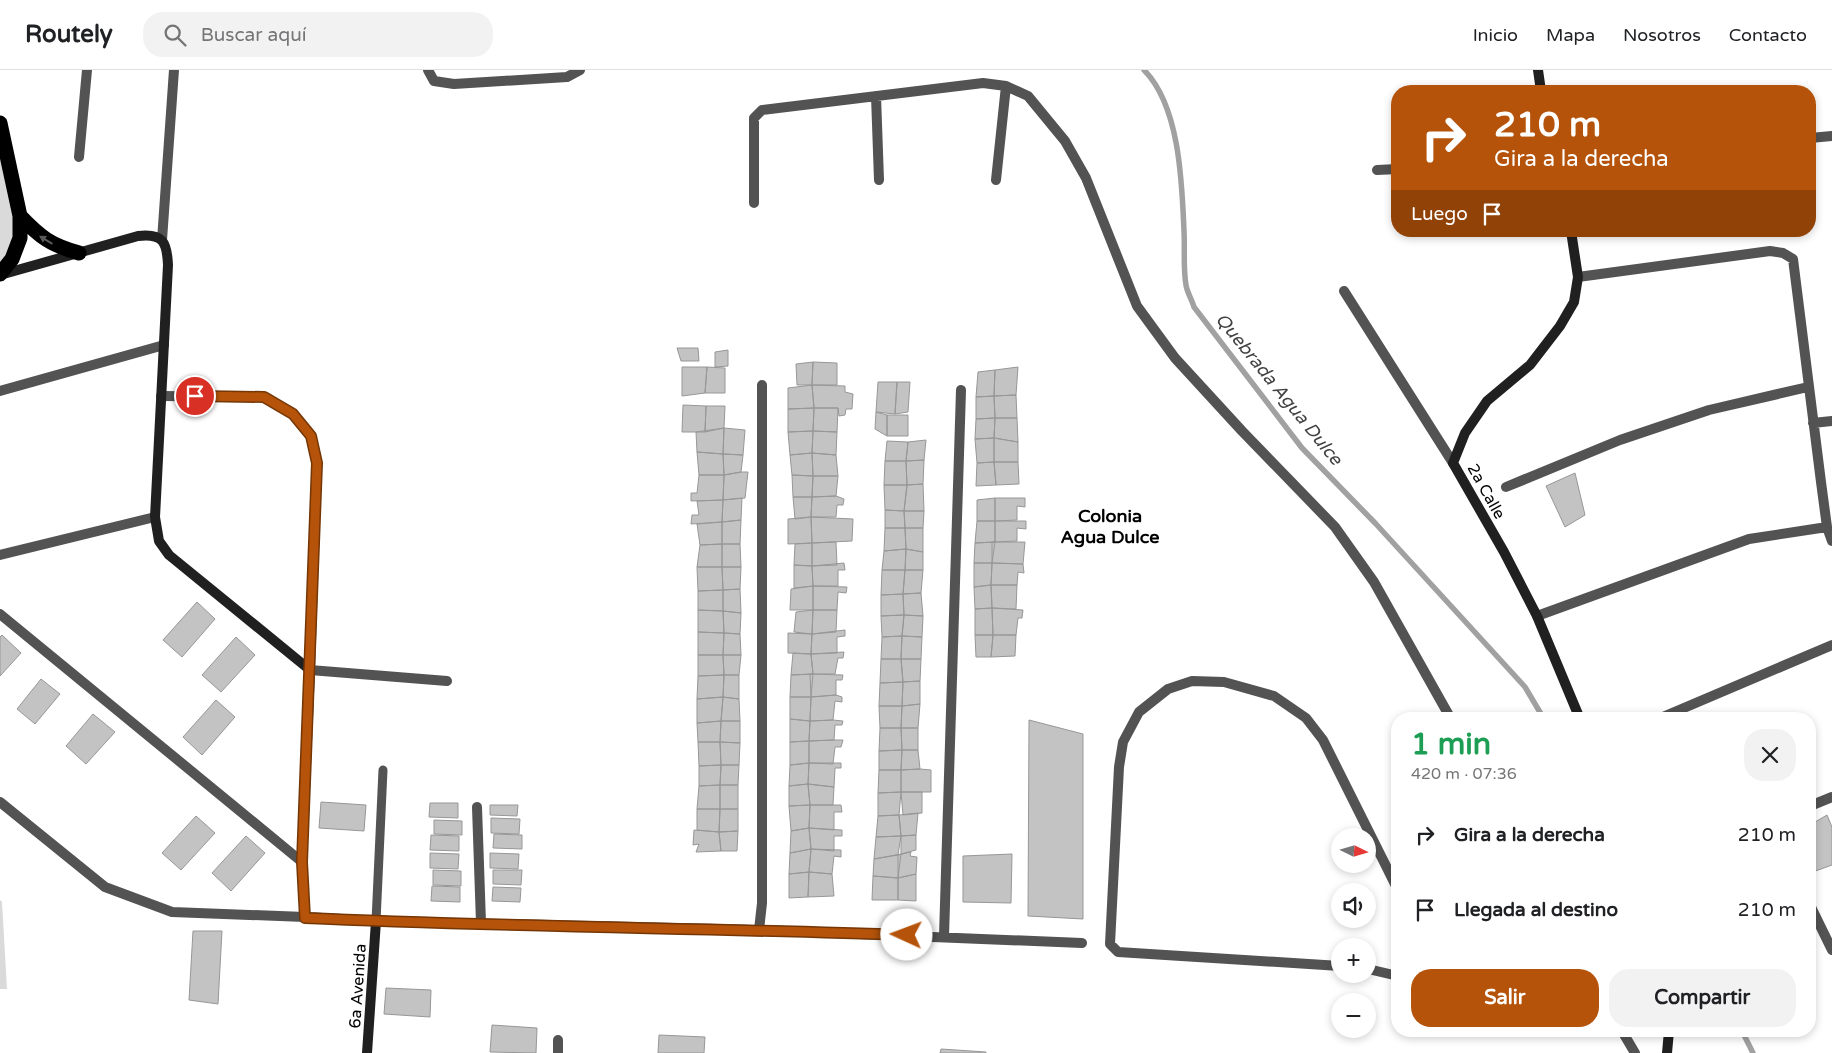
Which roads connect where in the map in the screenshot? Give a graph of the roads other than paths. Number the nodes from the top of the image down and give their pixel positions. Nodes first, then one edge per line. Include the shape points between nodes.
1 (86, 70) edge
2 (174, 70) edge
3 (428, 70) edge
4 (580, 70) edge
5 (1538, 70) edge
6 (1540, 85) edge
7 (1006, 86) junction
8 (876, 96) junction
9 (0, 123) edge
10 (1832, 136) edge
11 (1816, 137) edge
12 (79, 157) dead end
13 (1391, 169) edge
14 (1377, 170) dead end
15 (879, 180) dead end
16 (996, 180) dead end
17 (754, 203) dead end
18 (20, 216) junction
19 (1572, 237) edge
20 (162, 240) junction
21 (79, 253) junction
22 (0, 274) edge
23 (1578, 277) junction
24 (1344, 291) dead end
25 (164, 344) junction
26 (762, 385) dead end
27 (1808, 387) junction
28 (0, 390) edge
29 (961, 390) dead end
30 (161, 396) junction
31 (1832, 421) edge
32 (1813, 423) junction
33 (1453, 463) junction
34 (1506, 487) dead end
35 (155, 517) junction
36 (1827, 526) junction
37 (1832, 540) edge
38 (0, 555) edge
39 (0, 614) edge
40 (1537, 616) junction
41 (1832, 645) edge
42 (310, 670) junction
43 (447, 681) dead end
44 (1447, 712) edge
45 (1577, 712) edge
46 (1674, 712) edge
47 (383, 770) dead end
48 (1832, 797) edge
49 (0, 802) edge
50 (1816, 804) edge
51 (477, 807) dead end
52 (302, 862) junction
53 (1391, 876) edge
54 (1816, 917) edge
55 (305, 918) junction
56 (376, 921) junction
57 (481, 923) junction
58 (759, 930) junction
59 (944, 936) junction
60 (1082, 943) dead end
61 (1832, 950) edge
62 (1331, 965) edge
63 (1376, 971) edge
64 (1391, 974) edge
65 (1626, 1037) edge
66 (1669, 1037) edge
67 (558, 1040) dead end
68 (367, 1053) edge
69 (558, 1053) edge
70 (1635, 1053) edge
71 (1668, 1053) edge

1 - 12 street
2 - 20 street
3 - 4 street via 434,81 454,84 567,77
5 - 6 street
7 - 8 street via 982,84
7 - 16 street
7 - 44 street via 1028,96 1065,141 1086,178 1137,306 1175,358 1335,527 1379,589
8 - 15 street
8 - 17 street via 762,110 754,118
9 - 18 highway
10 - 11 street
13 - 14 street
21 -> 18 highway via 38,235
18 - 22 highway via 20,238 12,259
19 - 23 street
20 - 21 street via 151,234 138,236
20 - 25 street via 168,251
21 - 22 street
23 - 27 street via 1770,251 1783,252 1793,259
23 - 33 street via 1574,302 1560,326 1530,365 1487,401 1465,433
24 - 33 street, 2a Calle
25 - 28 street
25 - 30 street
26 - 58 street via 762,903
27 - 32 street
27 - 34 street via 1709,410 1620,440
29 - 59 street
30 - 35 street
30 - 42 street via 264,397 293,414 311,436 317,463
31 - 32 street
32 - 36 street
33 - 40 street, 2a Calle
35 - 38 street
35 - 42 street via 159,541 169,555
36 - 37 street
36 - 40 street via 1749,539
39 - 52 street
40 - 45 street, 2a Calle
41 - 46 street
42 - 43 street
42 - 52 street
47 - 56 lane
48 - 50 street
49 - 55 street via 105,887 172,912
51 - 57 street
52 - 55 street
53 - 62 street via 1322,740 1306,718 1274,696 1224,682 1192,681 1168,689 1139,712 1123,742 1119,767 1110,944 1118,952
54 - 61 street
55 - 56 street
56 - 57 street
56 - 68 street, 6a Avenida
57 - 58 street
58 - 59 street
59 - 60 street
63 - 64 street
65 - 70 street
66 - 71 street
67 - 69 street

